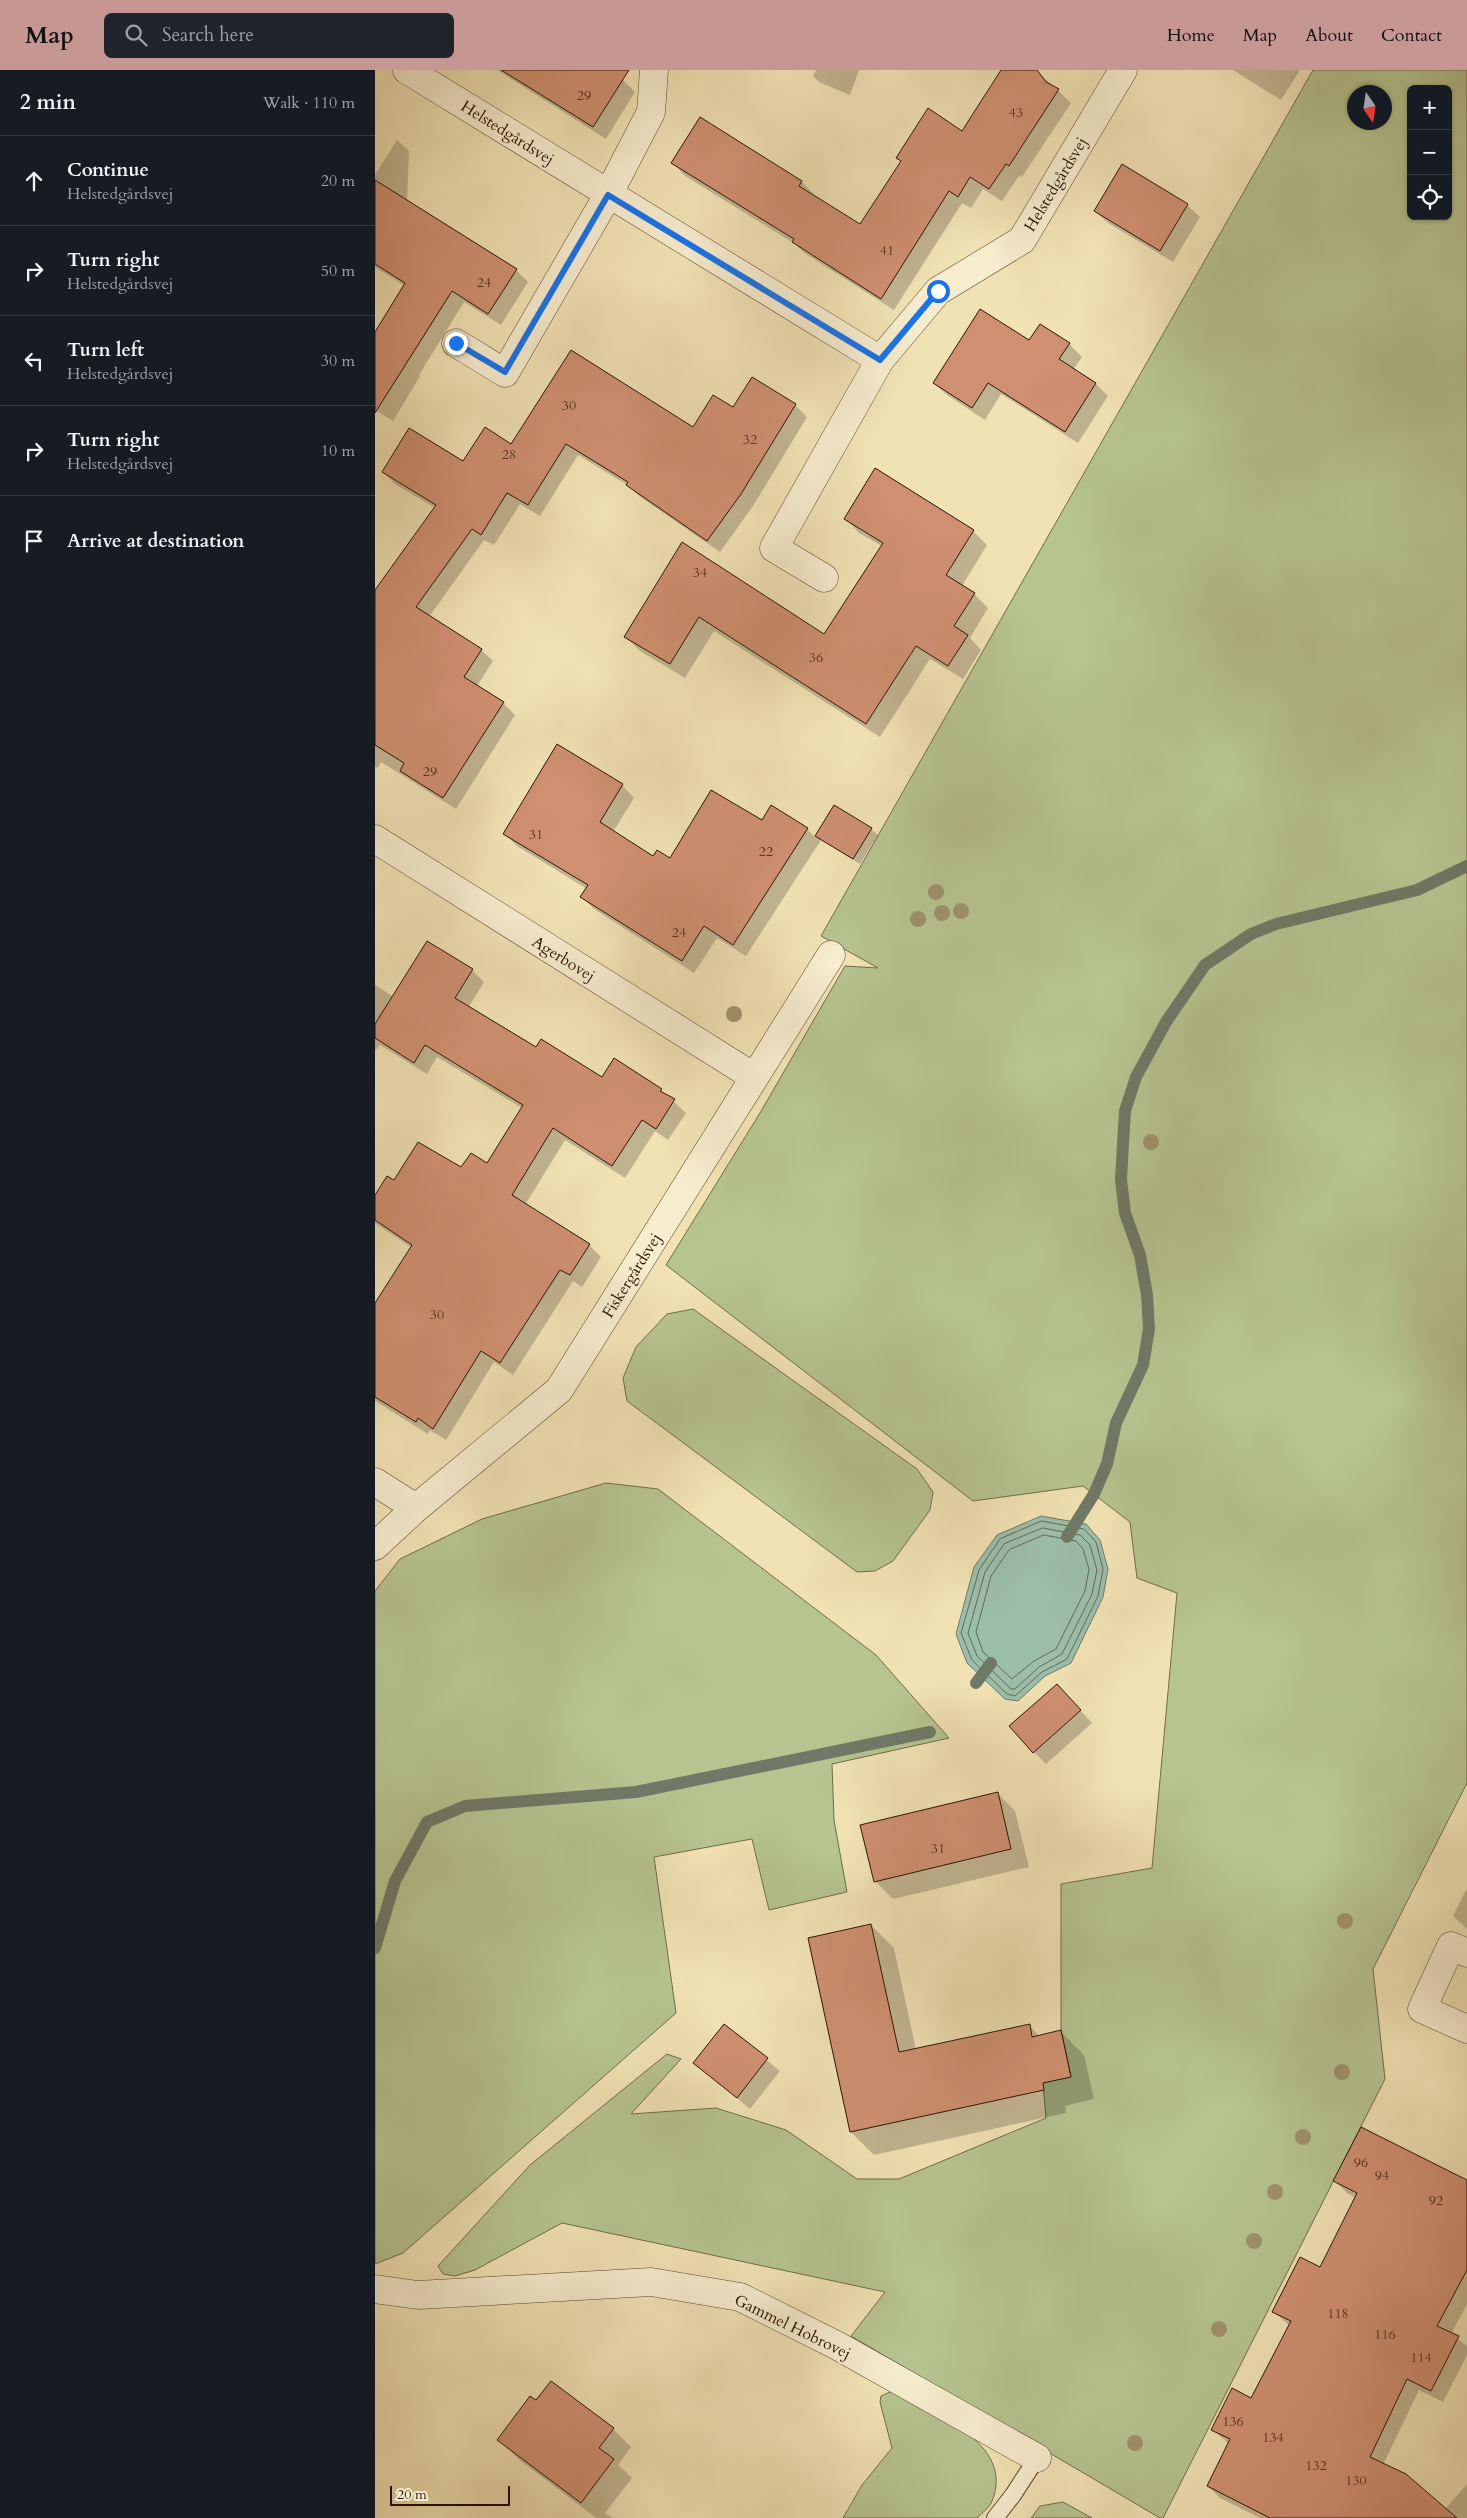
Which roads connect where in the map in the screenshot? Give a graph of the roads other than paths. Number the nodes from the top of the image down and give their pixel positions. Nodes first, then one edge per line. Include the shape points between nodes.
1 (407, 70) edge
2 (654, 70) edge
3 (1123, 70) edge
4 (608, 195) junction
5 (456, 343) dead end
6 (880, 360) junction
7 (824, 578) dead end
8 (375, 839) edge
9 (831, 955) dead end
10 (754, 1077) junction
11 (375, 1482) edge
12 (416, 1508) junction
13 (375, 1546) edge
14 (1467, 1953) edge
15 (1467, 2029) edge
16 (375, 2288) edge
17 (1037, 2458) joint
18 (995, 2518) edge

1 - 4 street, Helstedgårdsvej
2 - 4 street via 651,112
3 - 6 street, Helstedgårdsvej via 1022,240 938,291
4 - 5 street via 505,372
4 - 6 street, Helstedgårdsvej
6 - 7 street, Helstedgårdsvej via 775,548
8 - 10 street, Agerbovej
9 - 10 street, Fiskergårdsvej
10 - 12 street, Fiskergårdsvej via 559,1390
11 - 12 street
12 - 13 street, Fiskergårdsvej
14 - 15 street via 1451,1946 1423,2008
16 - 17 street, Gammel Hobrovej via 418,2295 651,2282 739,2297 837,2345
17 - 18 lane

